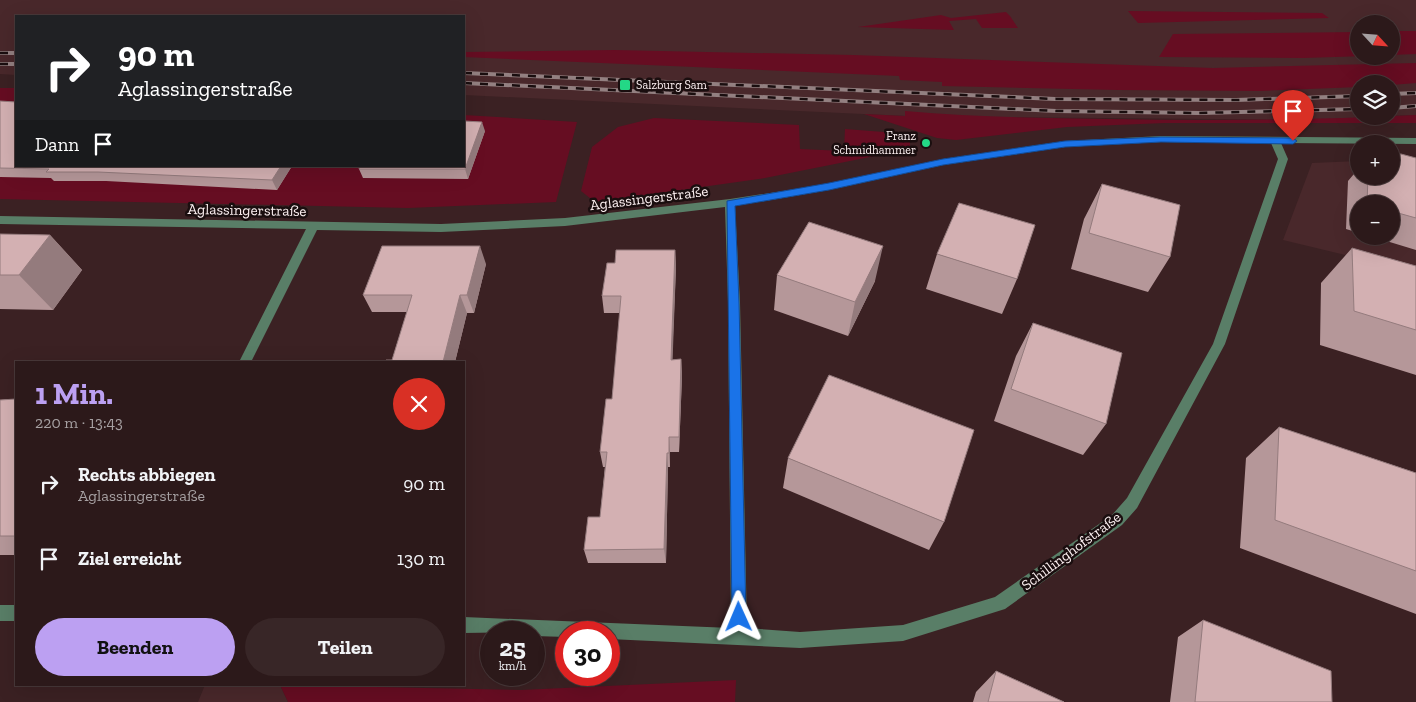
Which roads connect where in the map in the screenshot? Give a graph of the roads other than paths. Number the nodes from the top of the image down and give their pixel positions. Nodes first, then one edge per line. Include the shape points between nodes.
1 (1276, 141) junction
2 (1416, 141) edge
3 (730, 203) junction
4 (0, 220) edge
5 (313, 227) junction
6 (246, 361) edge
7 (0, 613) edge
8 (15, 613) edge
9 (465, 625) edge
10 (739, 636) junction

1 - 2 street, Aglassingerstraße
1 - 3 street, Aglassingerstraße via 1161,140 1065,144 943,162 829,187
1 - 10 street, Schillinghofstraße via 1283,159 1219,344 1132,503 1117,520 1000,604 903,633 800,640
3 - 5 street, Aglassingerstraße via 565,222 441,228
3 - 10 street
4 - 5 street, Aglassingerstraße
5 - 6 street
7 - 8 street
9 - 10 street, Schillinghofstraße

